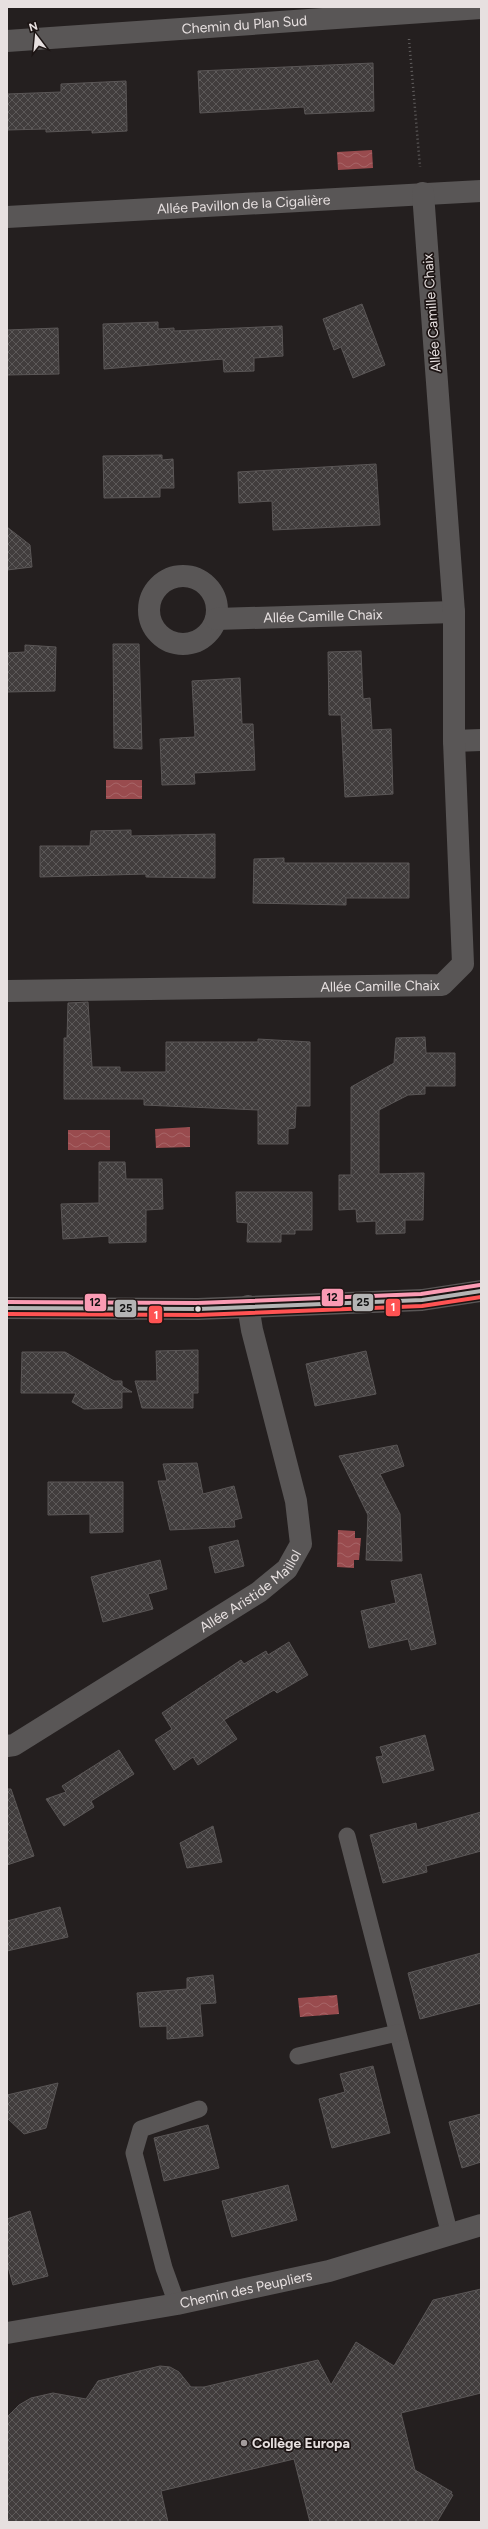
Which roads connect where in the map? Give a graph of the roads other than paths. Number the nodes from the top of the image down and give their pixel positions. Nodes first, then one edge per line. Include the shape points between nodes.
1 (481, 8) edge
2 (7, 42) edge
3 (481, 191) edge
4 (423, 194) junction
5 (7, 217) edge
6 (454, 612) junction
7 (216, 619) dead end
8 (481, 740) edge
9 (454, 741) junction
10 (7, 991) edge
11 (481, 1291) edge
12 (248, 1306) junction
13 (7, 1308) edge
14 (7, 1746) edge
15 (347, 1836) dead end
16 (397, 2033) junction
17 (298, 2056) dead end
18 (199, 2109) dead end
19 (481, 2225) edge
20 (450, 2236) junction
21 (177, 2304) junction
22 (7, 2333) edge

1 - 2 street, Chemin du Plan Sud
3 - 4 street, Allée Pavillon de la Cigalière
4 - 5 street, Allée Pavillon de la Cigalière
4 - 6 street, Allée Camille Chaix
6 - 7 street, Allée Camille Chaix
6 - 9 street, Allée Camille Chaix
8 - 9 street
9 - 10 street, Allée Camille Chaix via 463,964 442,986
11 - 12 street via 422,1300
12 - 13 street via 198,1309
12 - 14 street, Allée Aristide Maillol via 296,1501 301,1544 288,1569 259,1592 14,1745
15 - 16 lane
16 - 17 lane
16 - 20 lane
18 - 21 lane via 141,2129 134,2153 164,2268
19 - 20 street, Chemin des Peupliers
20 - 21 street, Chemin des Peupliers via 329,2271
21 - 22 street, Chemin des Peupliers

